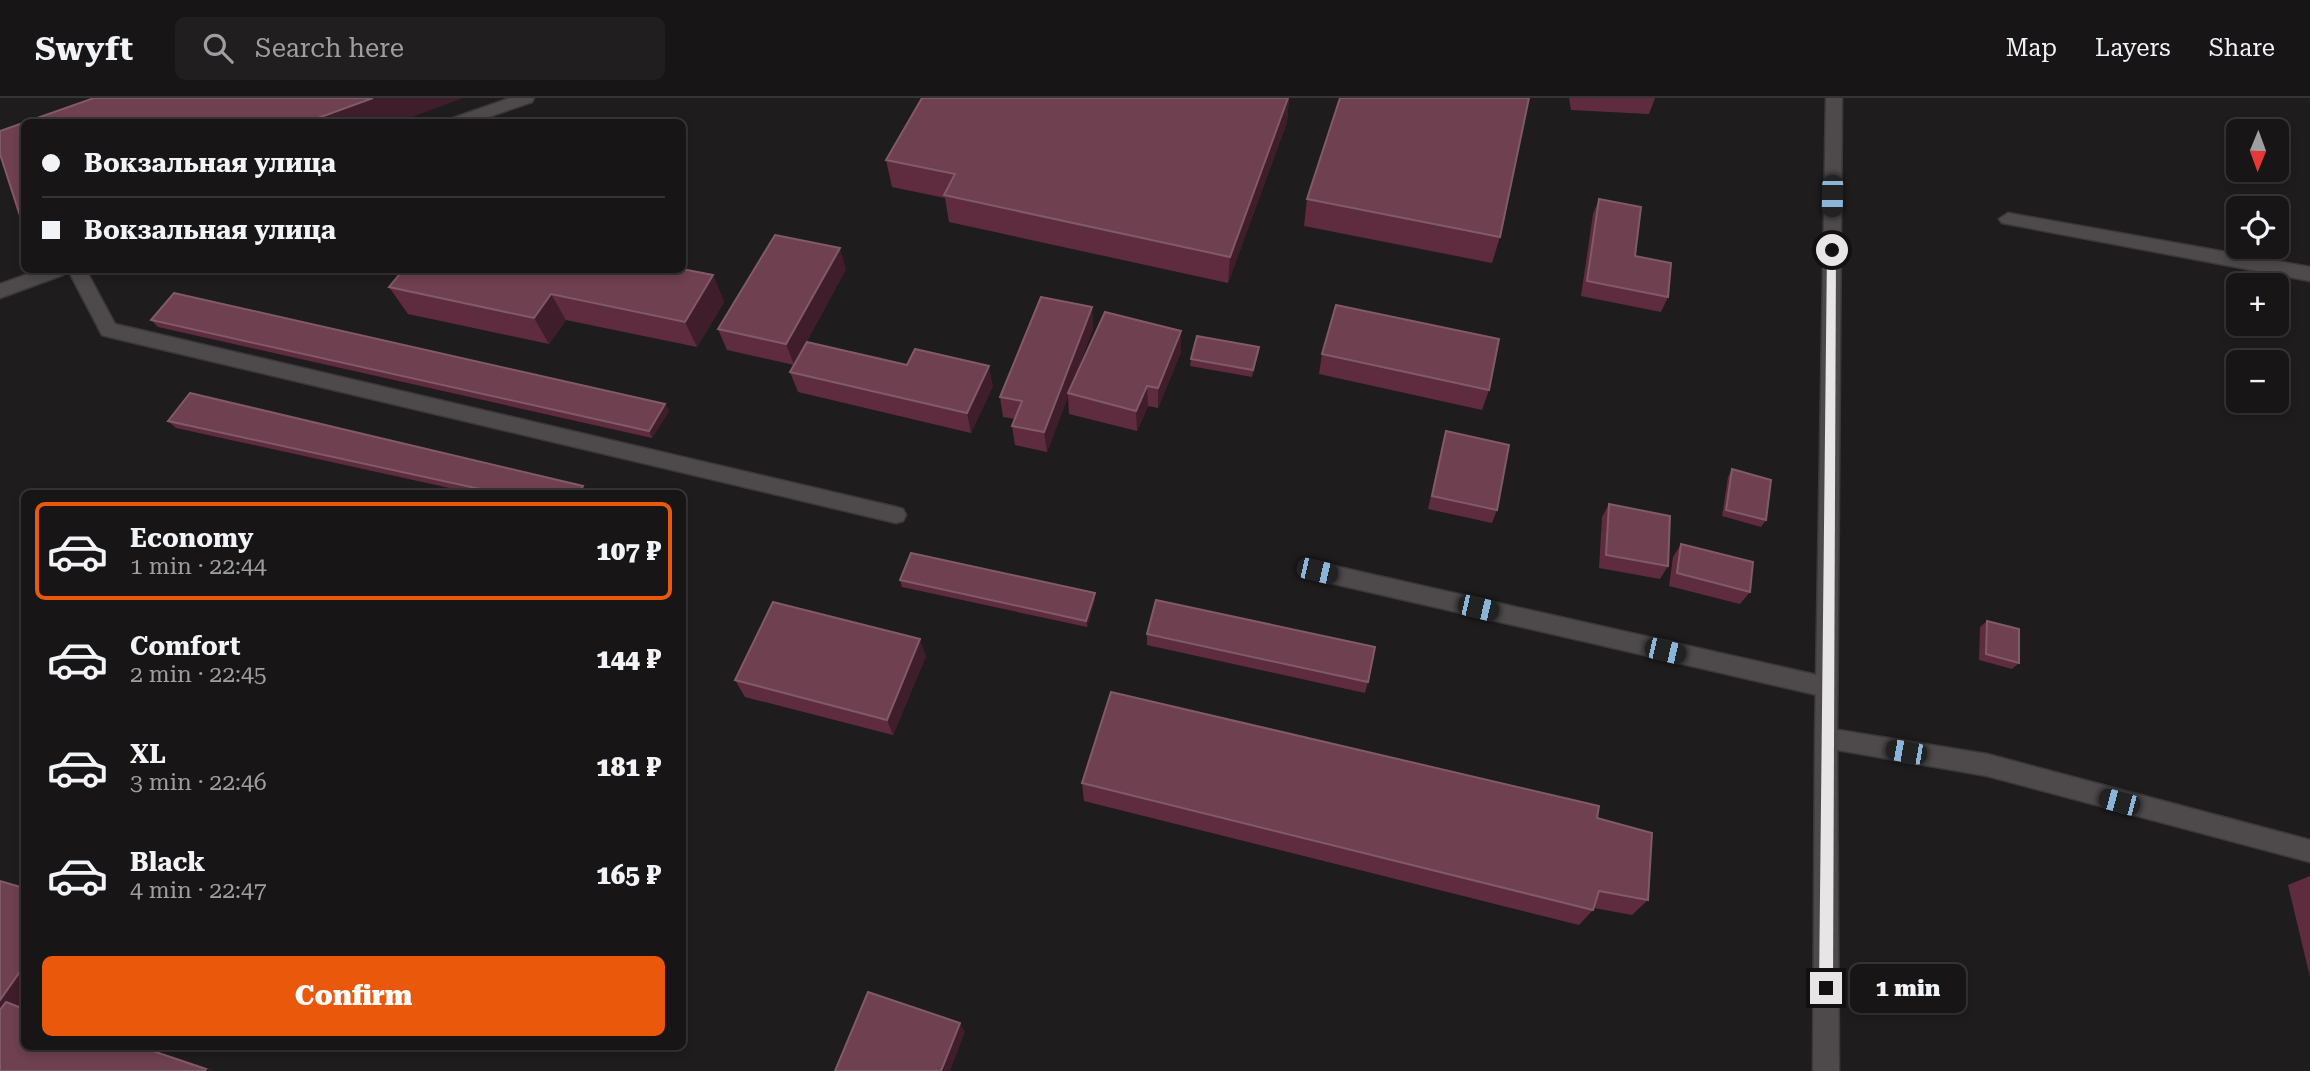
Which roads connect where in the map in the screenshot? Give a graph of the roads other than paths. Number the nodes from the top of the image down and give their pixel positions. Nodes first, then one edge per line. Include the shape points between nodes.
1 (526, 98) edge
2 (1835, 98) edge
3 (466, 119) edge
4 (2008, 219) dead end
5 (49, 273) edge
6 (79, 273) edge
7 (2310, 274) edge
8 (0, 291) edge
9 (896, 515) dead end
10 (1317, 571) dead end
11 (1826, 687) junction
12 (1826, 738) junction
13 (2310, 851) edge
14 (1826, 1071) edge

1 - 3 street
2 - 11 street
4 - 7 street
5 - 8 street
6 - 9 street via 109,330
10 - 11 street
11 - 12 street
12 - 13 street via 1987,765
12 - 14 street

